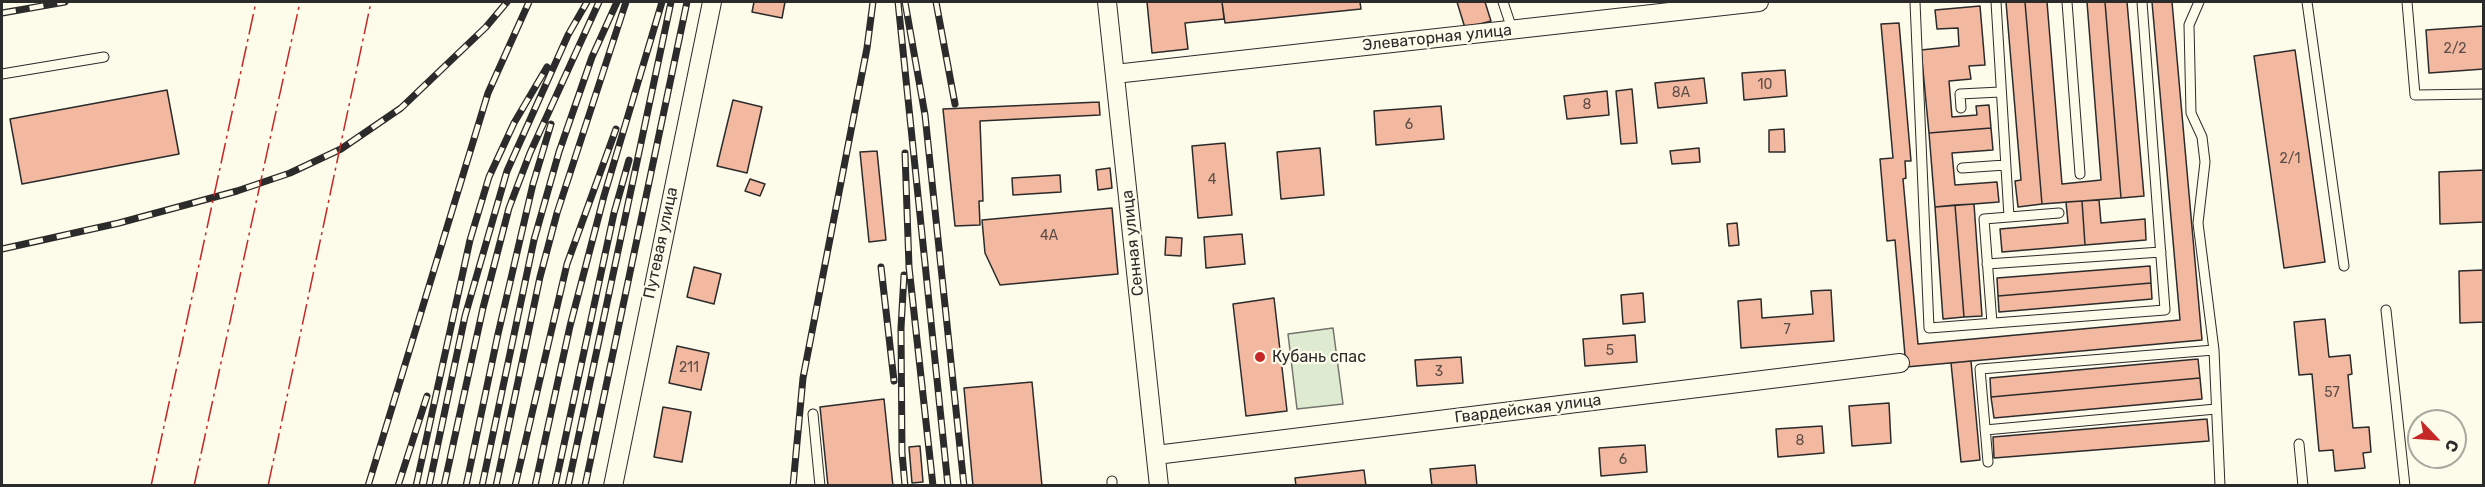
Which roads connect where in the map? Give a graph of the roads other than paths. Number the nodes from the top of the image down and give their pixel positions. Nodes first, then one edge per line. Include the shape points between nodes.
1 (712, 2) edge
2 (1107, 2) edge
3 (1503, 2) edge
4 (1759, 2) edge
5 (1916, 2) edge
6 (1996, 2) edge
7 (2067, 2) edge
8 (2142, 2) edge
9 (2199, 2) edge
10 (2307, 2) edge
11 (2407, 2) edge
12 (1512, 29) junction
13 (104, 57) dead end
14 (2, 74) edge
15 (1115, 74) junction
16 (2000, 92) junction
17 (2484, 94) edge
18 (1961, 108) dead end
19 (2005, 165) junction
20 (1962, 168) dead end
21 (2080, 174) dead end
22 (2059, 213) dead end
23 (2008, 217) junction
24 (2161, 252) junction
25 (1988, 264) junction
26 (2344, 266) dead end
27 (2386, 310) dead end
28 (1992, 323) junction
29 (2214, 350) junction
30 (1900, 363) dead end
31 (2216, 409) junction
32 (813, 414) dead end
33 (1985, 430) junction
34 (2299, 444) dead end
35 (1156, 455) junction
36 (1988, 462) dead end
37 (613, 486) edge
38 (820, 486) edge
39 (1158, 486) edge
40 (2220, 486) edge
41 (2303, 486) edge
42 (2405, 486) edge

1 - 37 street, Путевая улица
2 - 15 street, Сенная улица
3 - 12 lane
4 - 12 street, Элеваторная улица
5 - 28 lane via 1929,328
6 - 16 lane
7 - 21 lane
8 - 24 lane
9 - 29 lane via 2189,25 2191,113 2202,137 2205,162 2198,223
10 - 26 lane
11 - 17 lane via 2415,95
12 - 15 street, Элеваторная улица
13 - 14 lane
15 - 35 street, Сенная улица
16 - 18 lane via 1960,94
16 - 19 lane
19 - 20 lane
19 - 23 lane
22 - 23 lane
23 - 25 lane via 1984,219
24 - 25 lane
24 - 28 lane via 2165,310
25 - 28 lane
27 - 42 lane
29 - 31 lane
29 - 33 lane via 1980,369
30 - 35 street, Гвардейская улица
31 - 33 lane
31 - 40 lane
32 - 38 lane
33 - 36 lane
34 - 41 lane
35 - 39 street, Сенная улица

